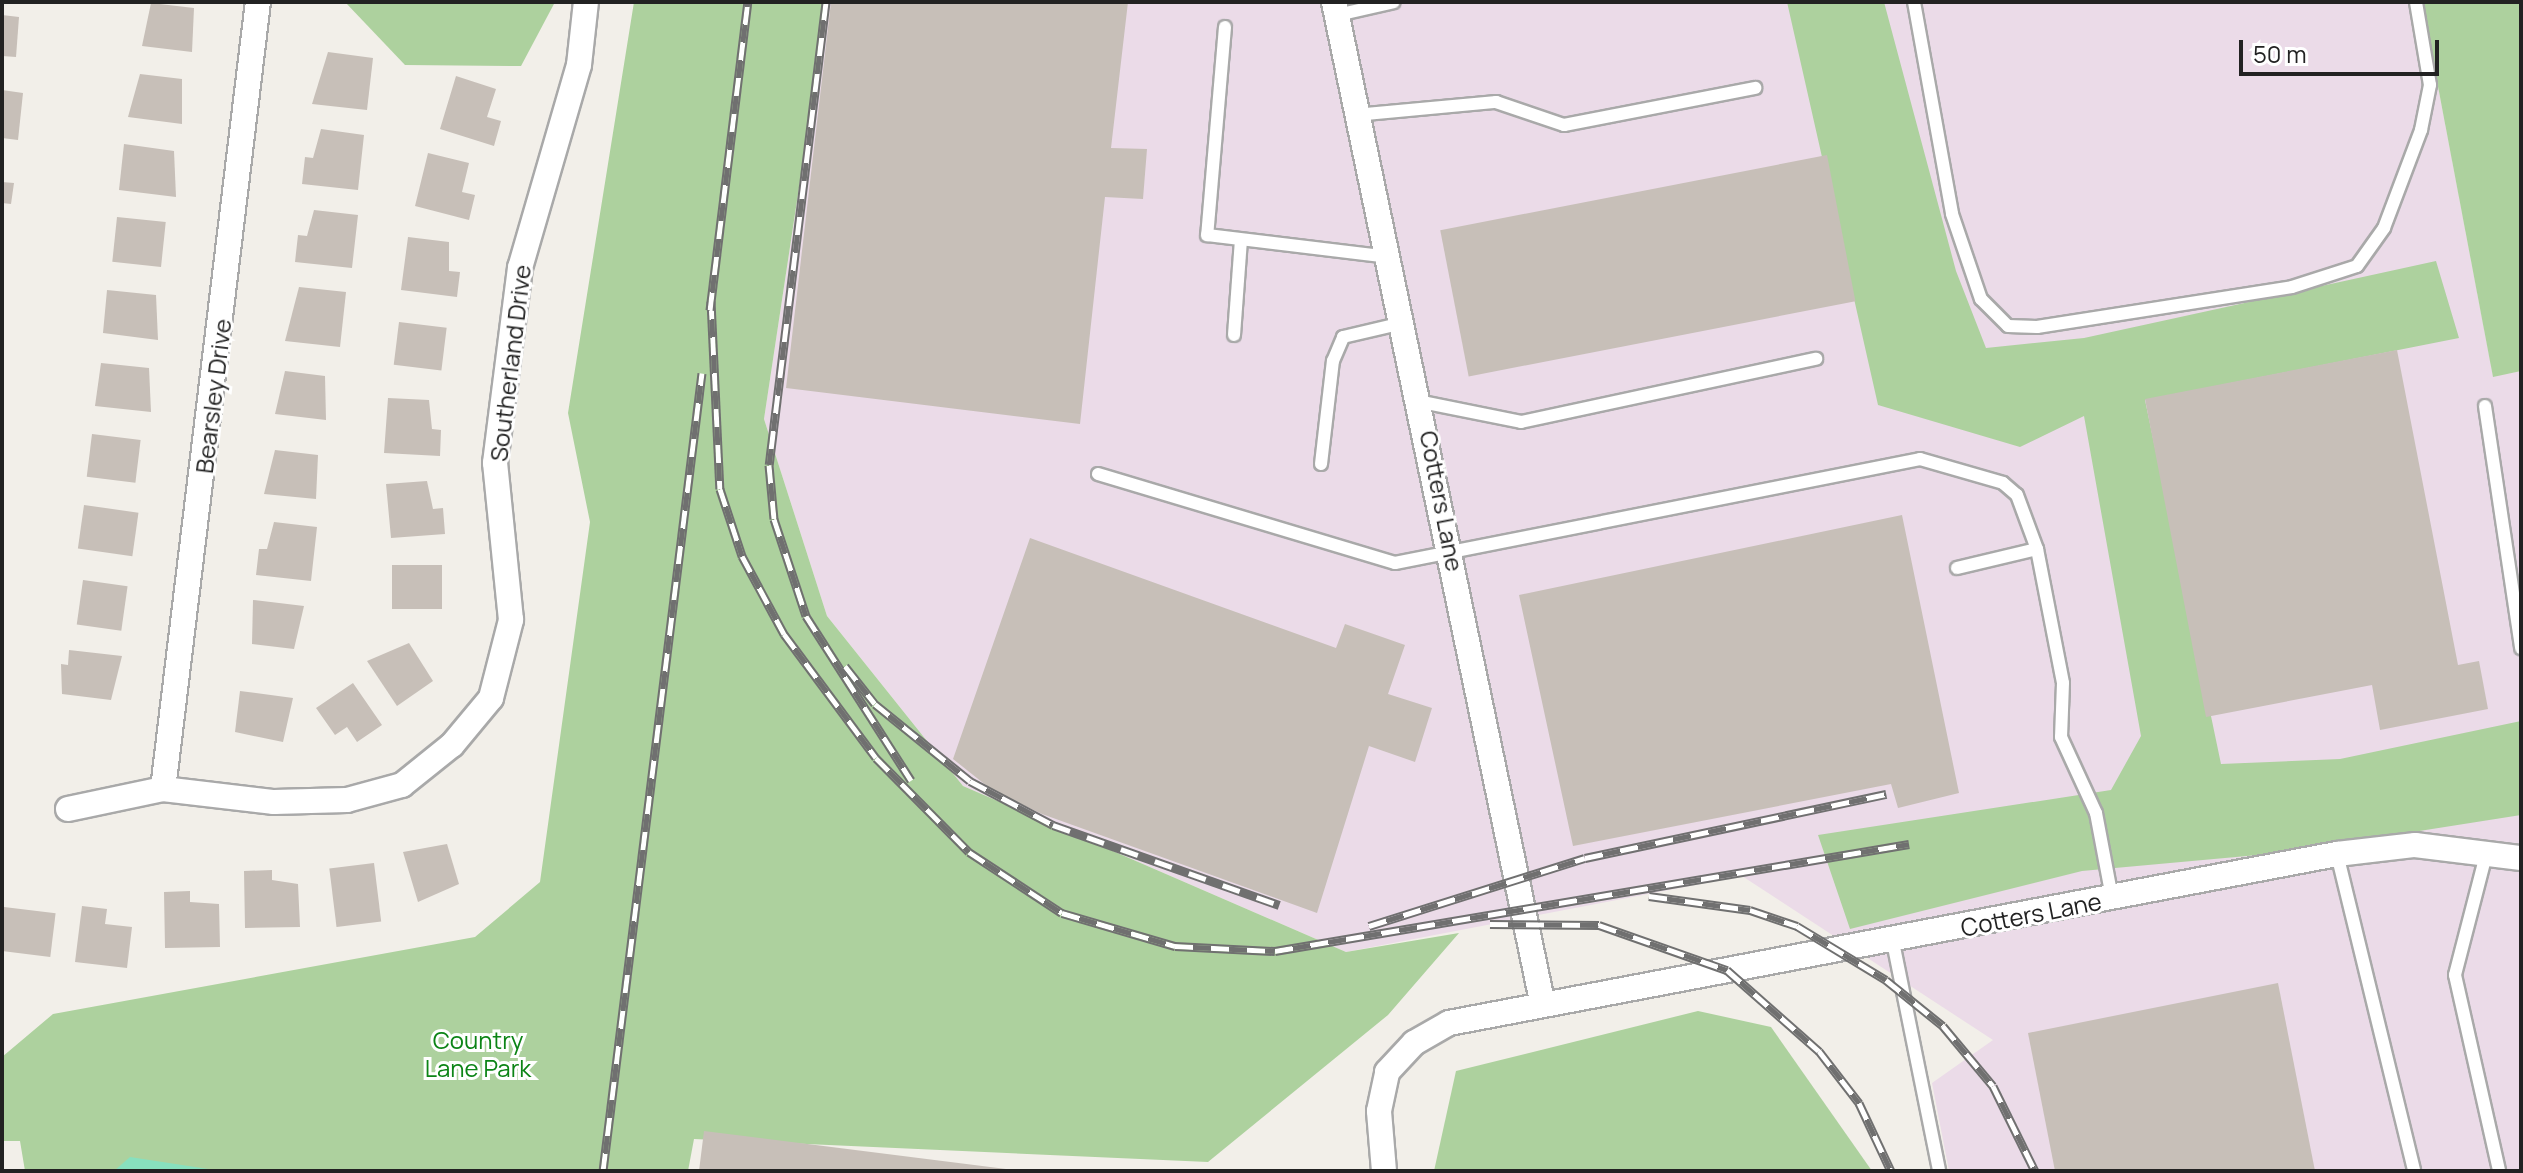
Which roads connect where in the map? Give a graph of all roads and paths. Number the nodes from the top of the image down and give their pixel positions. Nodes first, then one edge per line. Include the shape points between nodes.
1 (258, 2) edge
2 (586, 2) edge
3 (1394, 2) edge
4 (1914, 2) edge
5 (2416, 2) edge
6 (1336, 8) edge
7 (1225, 27) dead end
8 (1755, 88) dead end
9 (1355, 115) junction
10 (1241, 240) junction
11 (1393, 257) junction
12 (1406, 322) junction
13 (1234, 335) dead end
14 (1816, 359) dead end
15 (1422, 402) junction
16 (2485, 406) dead end
17 (1321, 464) dead end
18 (1098, 474) dead end
19 (2037, 549) junction
20 (1452, 551) junction
21 (1957, 568) dead end
22 (2521, 648) edge
23 (163, 789) junction
24 (68, 809) dead end
25 (2487, 851) junction
26 (2337, 854) junction
27 (2521, 858) edge
28 (2112, 898) junction
29 (1893, 942) junction
30 (1542, 1001) junction
31 (1384, 1171) edge
32 (1939, 1171) edge
33 (2414, 1171) edge
34 (2499, 1171) edge

1 - 23 street, Bearsley Drive
2 - 23 street, Southerland Drive via 579,65 520,268 495,463 511,620 491,698 452,745 388,789 347,800 274,802
3 - 6 lane
4 - 5 lane via 1952,214 1981,299 2008,326 2037,327 2292,287 2357,266 2384,228 2421,130 2430,85
6 - 9 street, Cotters Lane
7 - 10 lane via 1207,235
8 - 9 lane via 1564,125 1496,102
9 - 11 street, Cotters Lane
10 - 11 lane
10 - 13 lane
11 - 12 street, Cotters Lane
12 - 15 street, Cotters Lane
12 - 17 lane via 1343,337 1333,361
14 - 15 lane via 1521,422
15 - 20 street, Cotters Lane
16 - 22 lane
18 - 20 lane via 1374,562
19 - 20 lane via 2017,495 2003,483 1920,459
19 - 21 lane
19 - 28 lane via 2063,683 2061,737 2096,813
20 - 30 street, Cotters Lane
23 - 24 street, Southerland Drive
25 - 26 street, Cotters Lane via 2415,845
25 - 27 street, Cotters Lane
25 - 34 lane via 2455,975
26 - 28 street, Cotters Lane
26 - 33 lane
28 - 29 street, Cotters Lane
29 - 30 street, Cotters Lane
29 - 32 lane
30 - 31 street, Cotters Lane via 1449,1023 1414,1043 1387,1072 1379,1111

